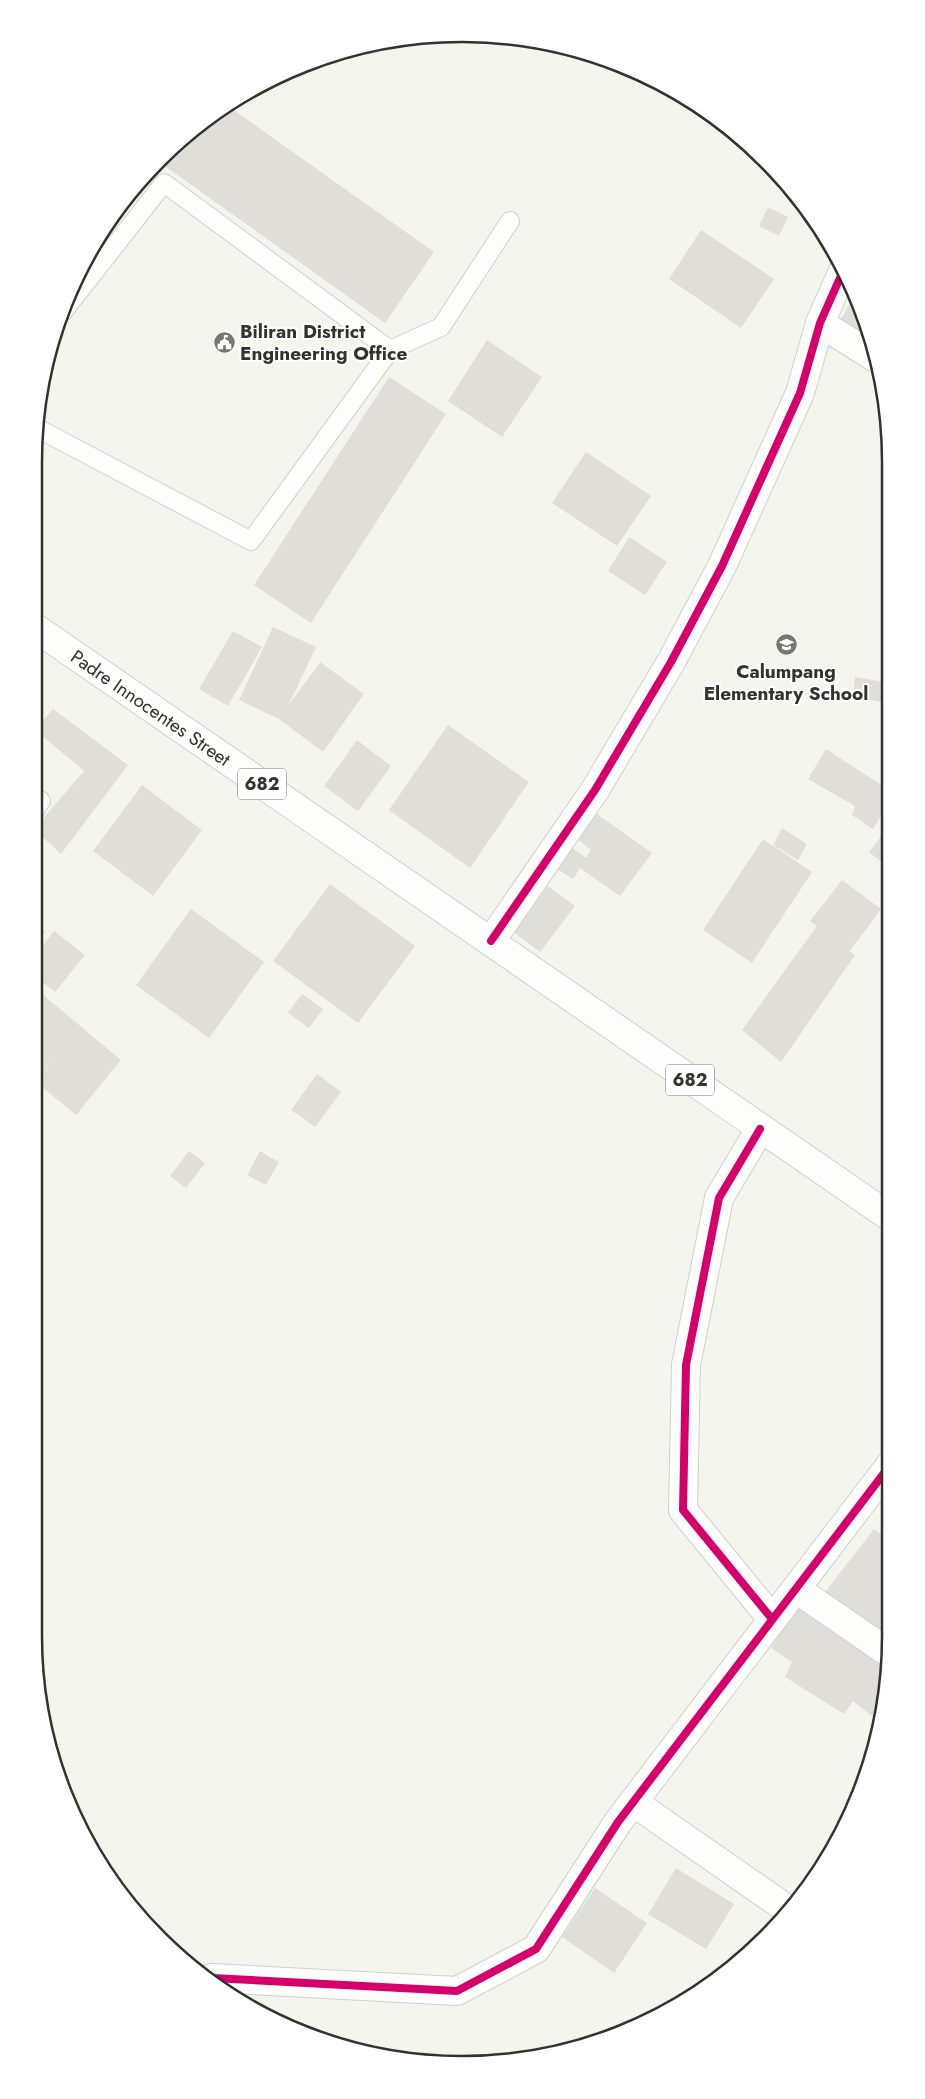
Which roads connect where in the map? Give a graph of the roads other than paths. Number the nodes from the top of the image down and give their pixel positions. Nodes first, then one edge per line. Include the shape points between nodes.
1 (510, 221) dead end
2 (840, 278) edge
3 (79, 291) edge
4 (820, 323) junction
5 (390, 350) junction
6 (868, 353) edge
7 (43, 431) edge
8 (42, 634) edge
9 (490, 942) junction
10 (760, 1129) junction
11 (882, 1212) edge
12 (882, 1476) edge
13 (796, 1588) junction
14 (772, 1619) junction
15 (882, 1647) edge
16 (632, 1802) junction
17 (784, 1907) edge
18 (218, 1978) edge

1 - 5 lane via 441,327
2 - 4 street
3 - 5 lane via 164,183
4 - 6 street
4 - 9 street via 800,392 722,566 671,662 595,790
5 - 7 lane via 251,541
8 - 9 street, Padre Innocentes Street / 682
9 - 10 street, 682
10 - 11 street, 682
10 - 14 street via 719,1198 686,1365 683,1510
12 - 13 street
13 - 14 street
13 - 15 street
14 - 16 street
16 - 17 street
16 - 18 street via 536,1949 457,1991

